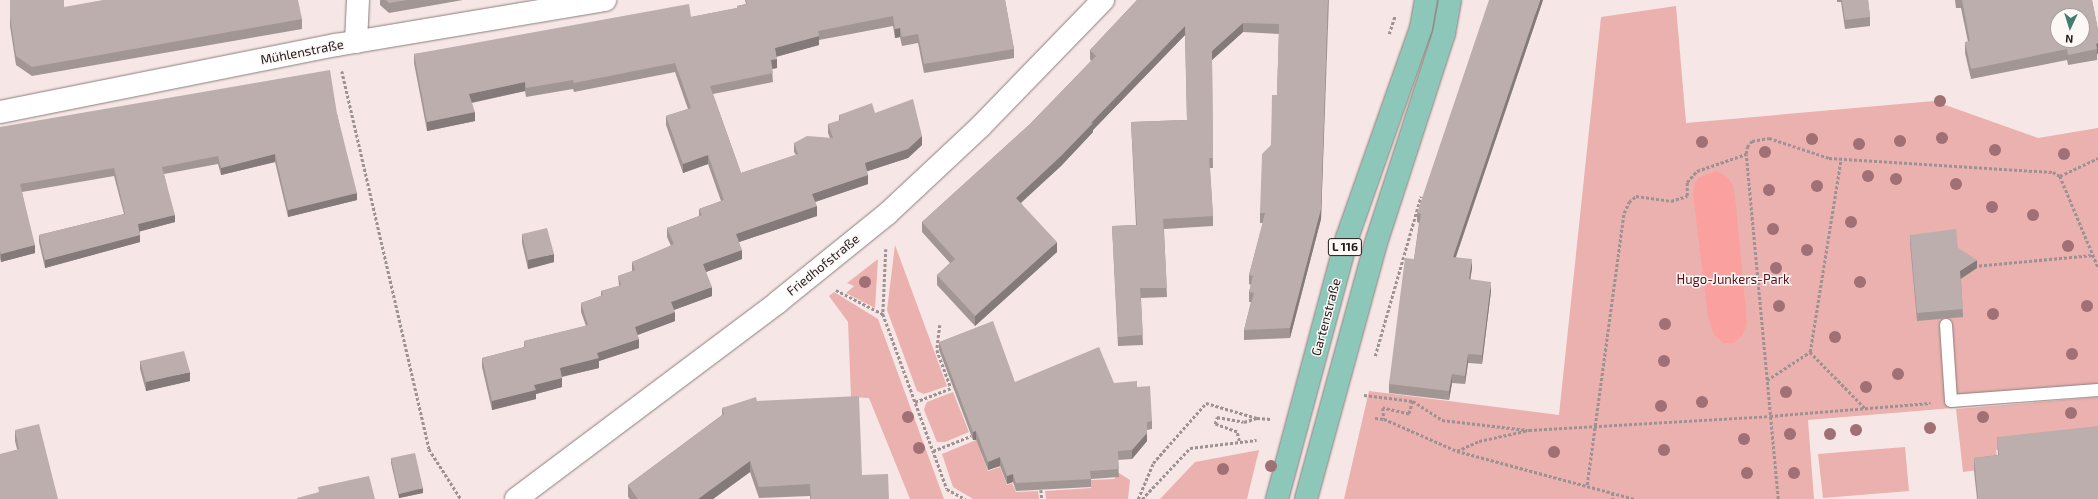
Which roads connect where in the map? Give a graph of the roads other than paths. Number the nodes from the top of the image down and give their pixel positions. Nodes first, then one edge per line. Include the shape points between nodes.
1 (358, 0) edge
2 (604, 0) edge
3 (1103, 0) edge
4 (1426, 0) edge
5 (1450, 0) edge
6 (346, 44) junction
7 (0, 112) edge
8 (1946, 325) dead end
9 (2098, 390) edge
10 (516, 499) edge
11 (1277, 499) edge
12 (1306, 499) edge

1 - 6 street
2 - 6 street, Mühlenstraße
3 - 10 street, Friedhofstraße via 980,127 874,224 810,277
4 - 11 main road, Gartenstraße / L 116 via 1420,28 1347,238
5 - 12 main road, L 116 via 1444,34 1375,246
6 - 7 street, Mühlenstraße
8 - 9 lane via 1951,401

